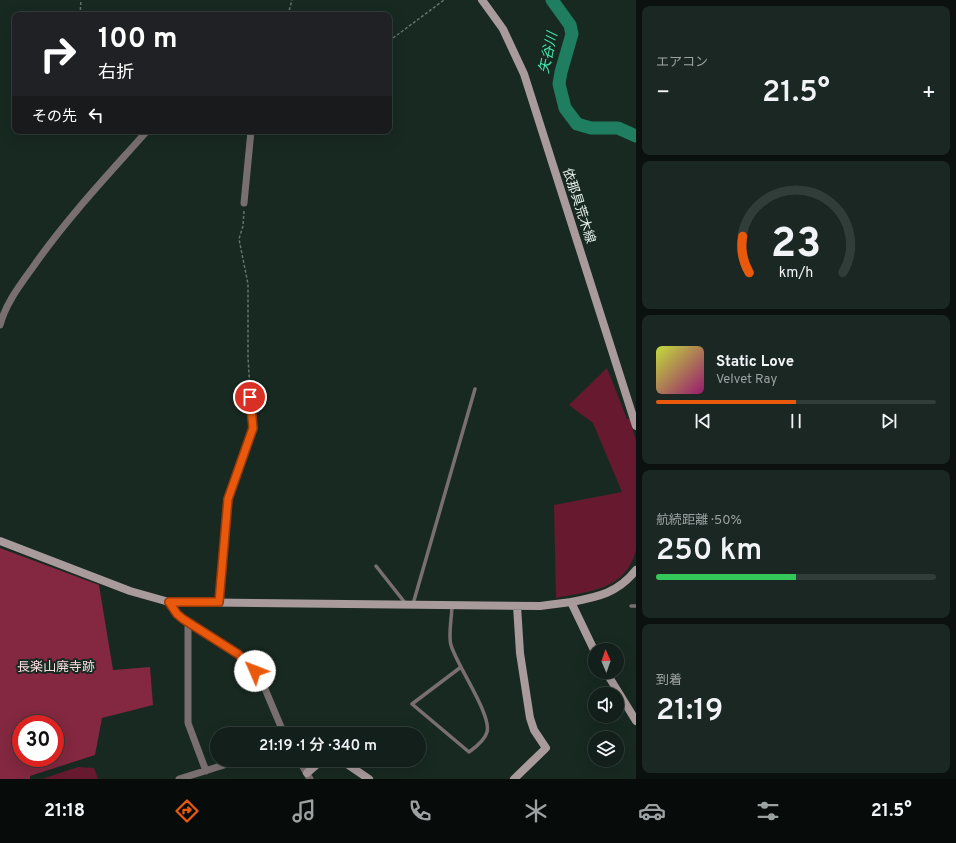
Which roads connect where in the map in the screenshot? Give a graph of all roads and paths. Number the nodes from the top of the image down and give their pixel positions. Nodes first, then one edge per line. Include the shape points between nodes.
1 (81, 0) edge
2 (292, 0) edge
3 (444, 0) edge
4 (482, 0) edge
5 (80, 12) edge
6 (289, 12) edge
7 (392, 39) edge
8 (144, 134) edge
9 (251, 134) edge
10 (244, 203) joint
11 (0, 325) edge
12 (475, 389) dead end
13 (250, 397) joint
14 (636, 426) edge
15 (0, 541) edge
16 (376, 566) dead end
17 (636, 570) edge
18 (169, 602) junction
19 (219, 602) junction
20 (571, 602) junction
21 (410, 604) junction
22 (452, 604) junction
23 (517, 606) junction
24 (631, 606) dead end
25 (636, 606) edge
26 (188, 622) junction
27 (591, 643) edge
28 (461, 667) junction
29 (610, 679) edge
30 (636, 721) edge
31 (281, 727) edge
32 (218, 767) edge
33 (303, 767) edge
34 (316, 767) edge
35 (351, 767) edge
36 (206, 771) junction
37 (308, 776) edge
38 (180, 779) edge
39 (369, 779) edge
40 (514, 779) edge

1 - 5 path
2 - 6 path
3 - 7 path
4 - 14 street, 依那具荒木線 via 506,35 524,74
8 - 11 street via 57,233 15,292
9 - 10 street
10 - 13 path via 240,239 248,284
12 - 21 lane
13 - 19 lane via 253,428 228,499
15 - 18 street via 130,591
16 - 21 lane
17 - 20 street via 614,591
18 - 19 street
18 - 26 street via 177,614
19 - 21 street
20 - 23 street via 551,606
20 - 27 street
21 - 22 street
22 - 23 street
22 - 28 lane via 450,644
23 - 40 street via 520,653 530,718 534,730 546,748
24 - 25 lane
26 - 31 street via 238,654 255,671 260,677
26 - 36 street via 188,722
28 - 28 lane via 488,721 487,732 469,752 412,704
29 - 30 street
32 - 36 street
33 - 37 street
34 - 37 street
35 - 39 street
36 - 38 street

